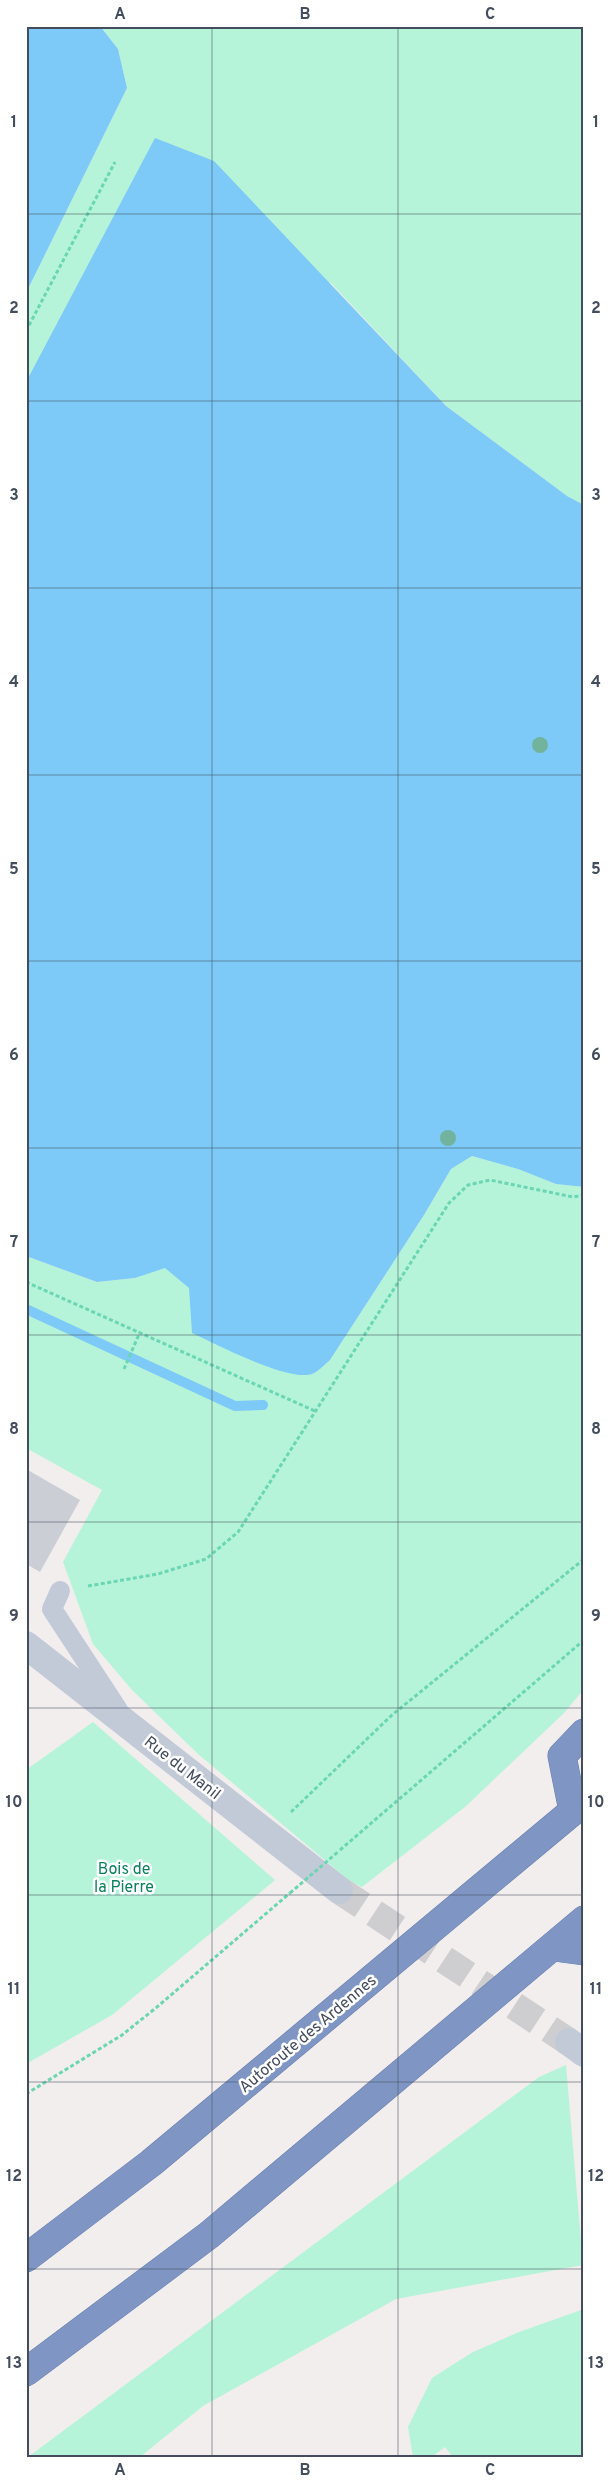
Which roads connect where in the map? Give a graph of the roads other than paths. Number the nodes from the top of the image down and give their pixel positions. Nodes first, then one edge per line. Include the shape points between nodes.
1 (60, 1591) road end
2 (26, 1645) edge
3 (125, 1721) junction
4 (584, 1733) edge
5 (578, 1807) edge
6 (339, 1890) tunnel mouth
7 (584, 1920) edge
8 (554, 1947) junction
9 (584, 1951) edge
10 (26, 2258) edge
11 (26, 2372) edge

1 - 3 lane via 52,1609
2 - 3 street, Rue du Manil
3 - 6 street, Rue du Manil
4 - 5 highway via 562,1756
5 - 10 highway, Autoroute des Ardennes via 151,2163
7 - 8 highway
8 - 9 highway
8 - 11 highway via 209,2235

